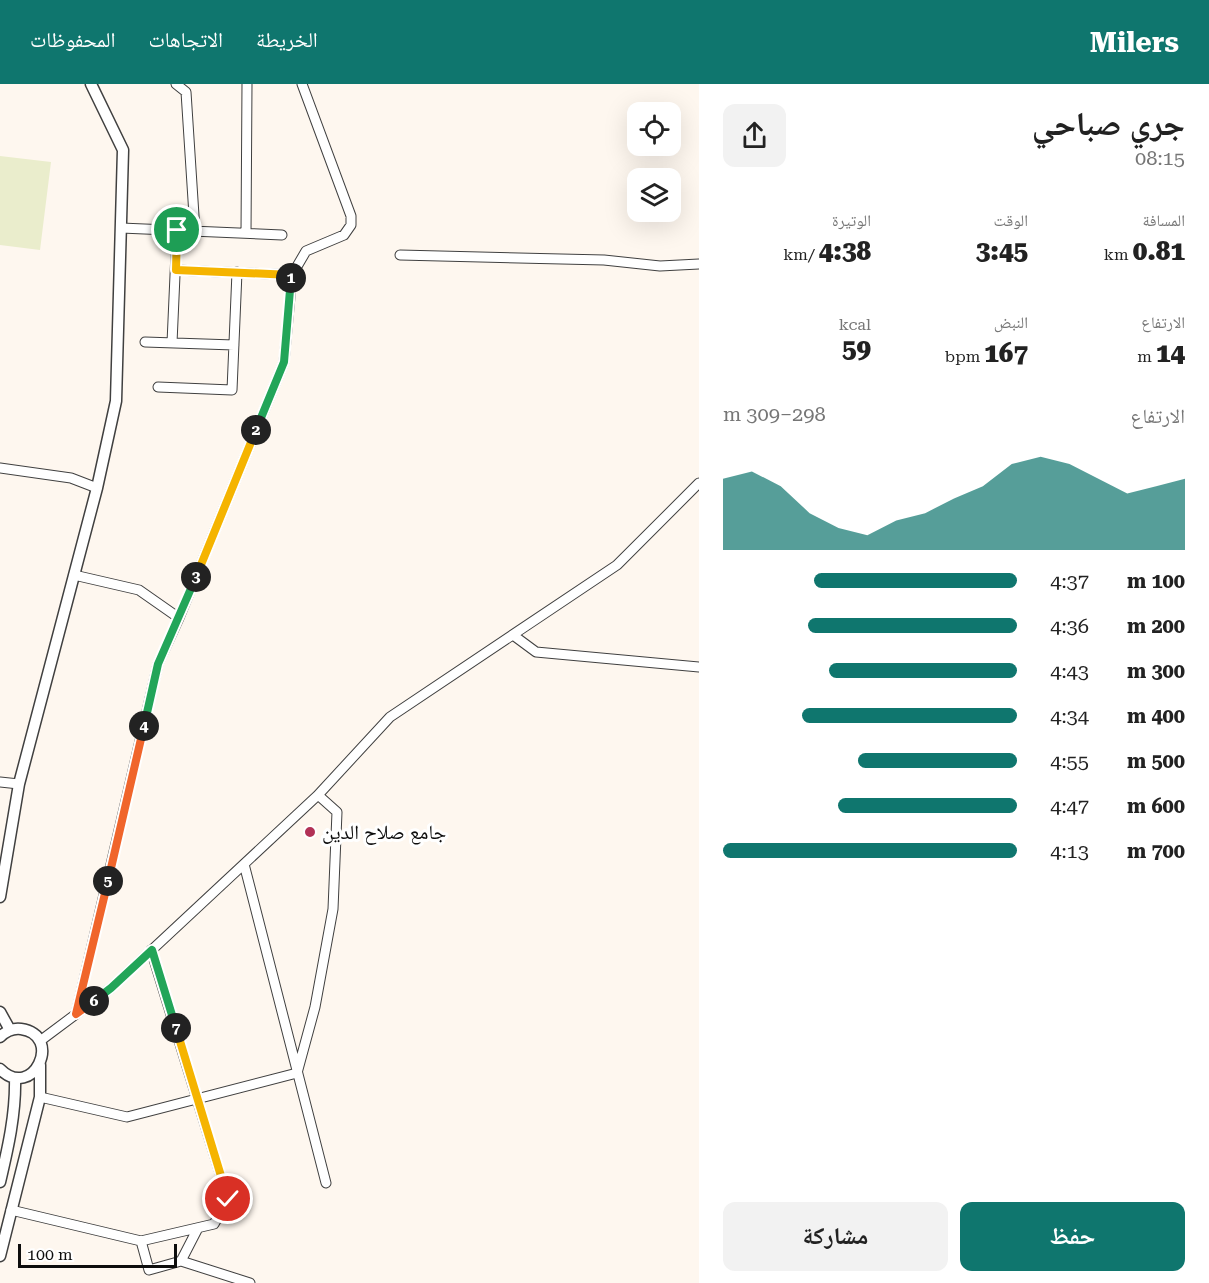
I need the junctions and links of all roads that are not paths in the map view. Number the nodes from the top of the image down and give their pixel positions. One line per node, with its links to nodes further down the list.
1 (91, 84): 5 (street)
2 (176, 84): 7 (street)
3 (247, 84): 8 (street)
4 (302, 84): 14 (street)
5 (121, 228): 6 (street); 21 (street)
6 (177, 230): 7 (street); 12 (street)
7 (195, 231): 8 (street)
8 (246, 233): 9 (street)
9 (282, 234)
10 (400, 255): 11 (street)
11 (699, 264)
12 (176, 270): 13 (street); 16 (street)
13 (237, 272): 14 (street); 17 (street)
14 (292, 275): 23 (street)
15 (145, 342): 16 (street)
16 (172, 343): 17 (street)
17 (234, 345): 18 (street)
18 (158, 387)
19 (0, 468): 21 (street)
20 (699, 483): 24 (street)
21 (97, 488): 22 (street)
22 (74, 575): 23 (street); 27 (street)
23 (178, 618): 33 (street)
24 (513, 635): 25 (street); 28 (street)
25 (699, 667)
26 (0, 782): 27 (street)
27 (19, 784): 30 (street)
28 (318, 795): 29 (street); 39 (street)
29 (244, 864): 31 (street); 39 (street)
30 (0, 897)
31 (152, 950): 33 (street); 42 (street)
32 (0, 1012): 34 (street)
33 (76, 1014): 36 (street)
34 (10, 1030): 35 (street); 36 (street)
35 (0, 1037)
36 (40, 1041): 37 (street)
37 (40, 1065): 40 (street); 41 (street)
38 (0, 1069): 40 (street)
39 (297, 1072): 42 (street); 44 (street)
40 (15, 1078): 43 (street)
41 (40, 1098): 42 (street); 45 (street)
42 (197, 1099): 46 (street)
43 (0, 1182)
44 (326, 1183)
45 (11, 1210): 47 (street); 48 (street)
46 (198, 1228): 47 (street); 49 (street)
47 (141, 1241): 49 (street)
48 (0, 1256)
49 (181, 1262): 50 (street)
50 (250, 1283)

